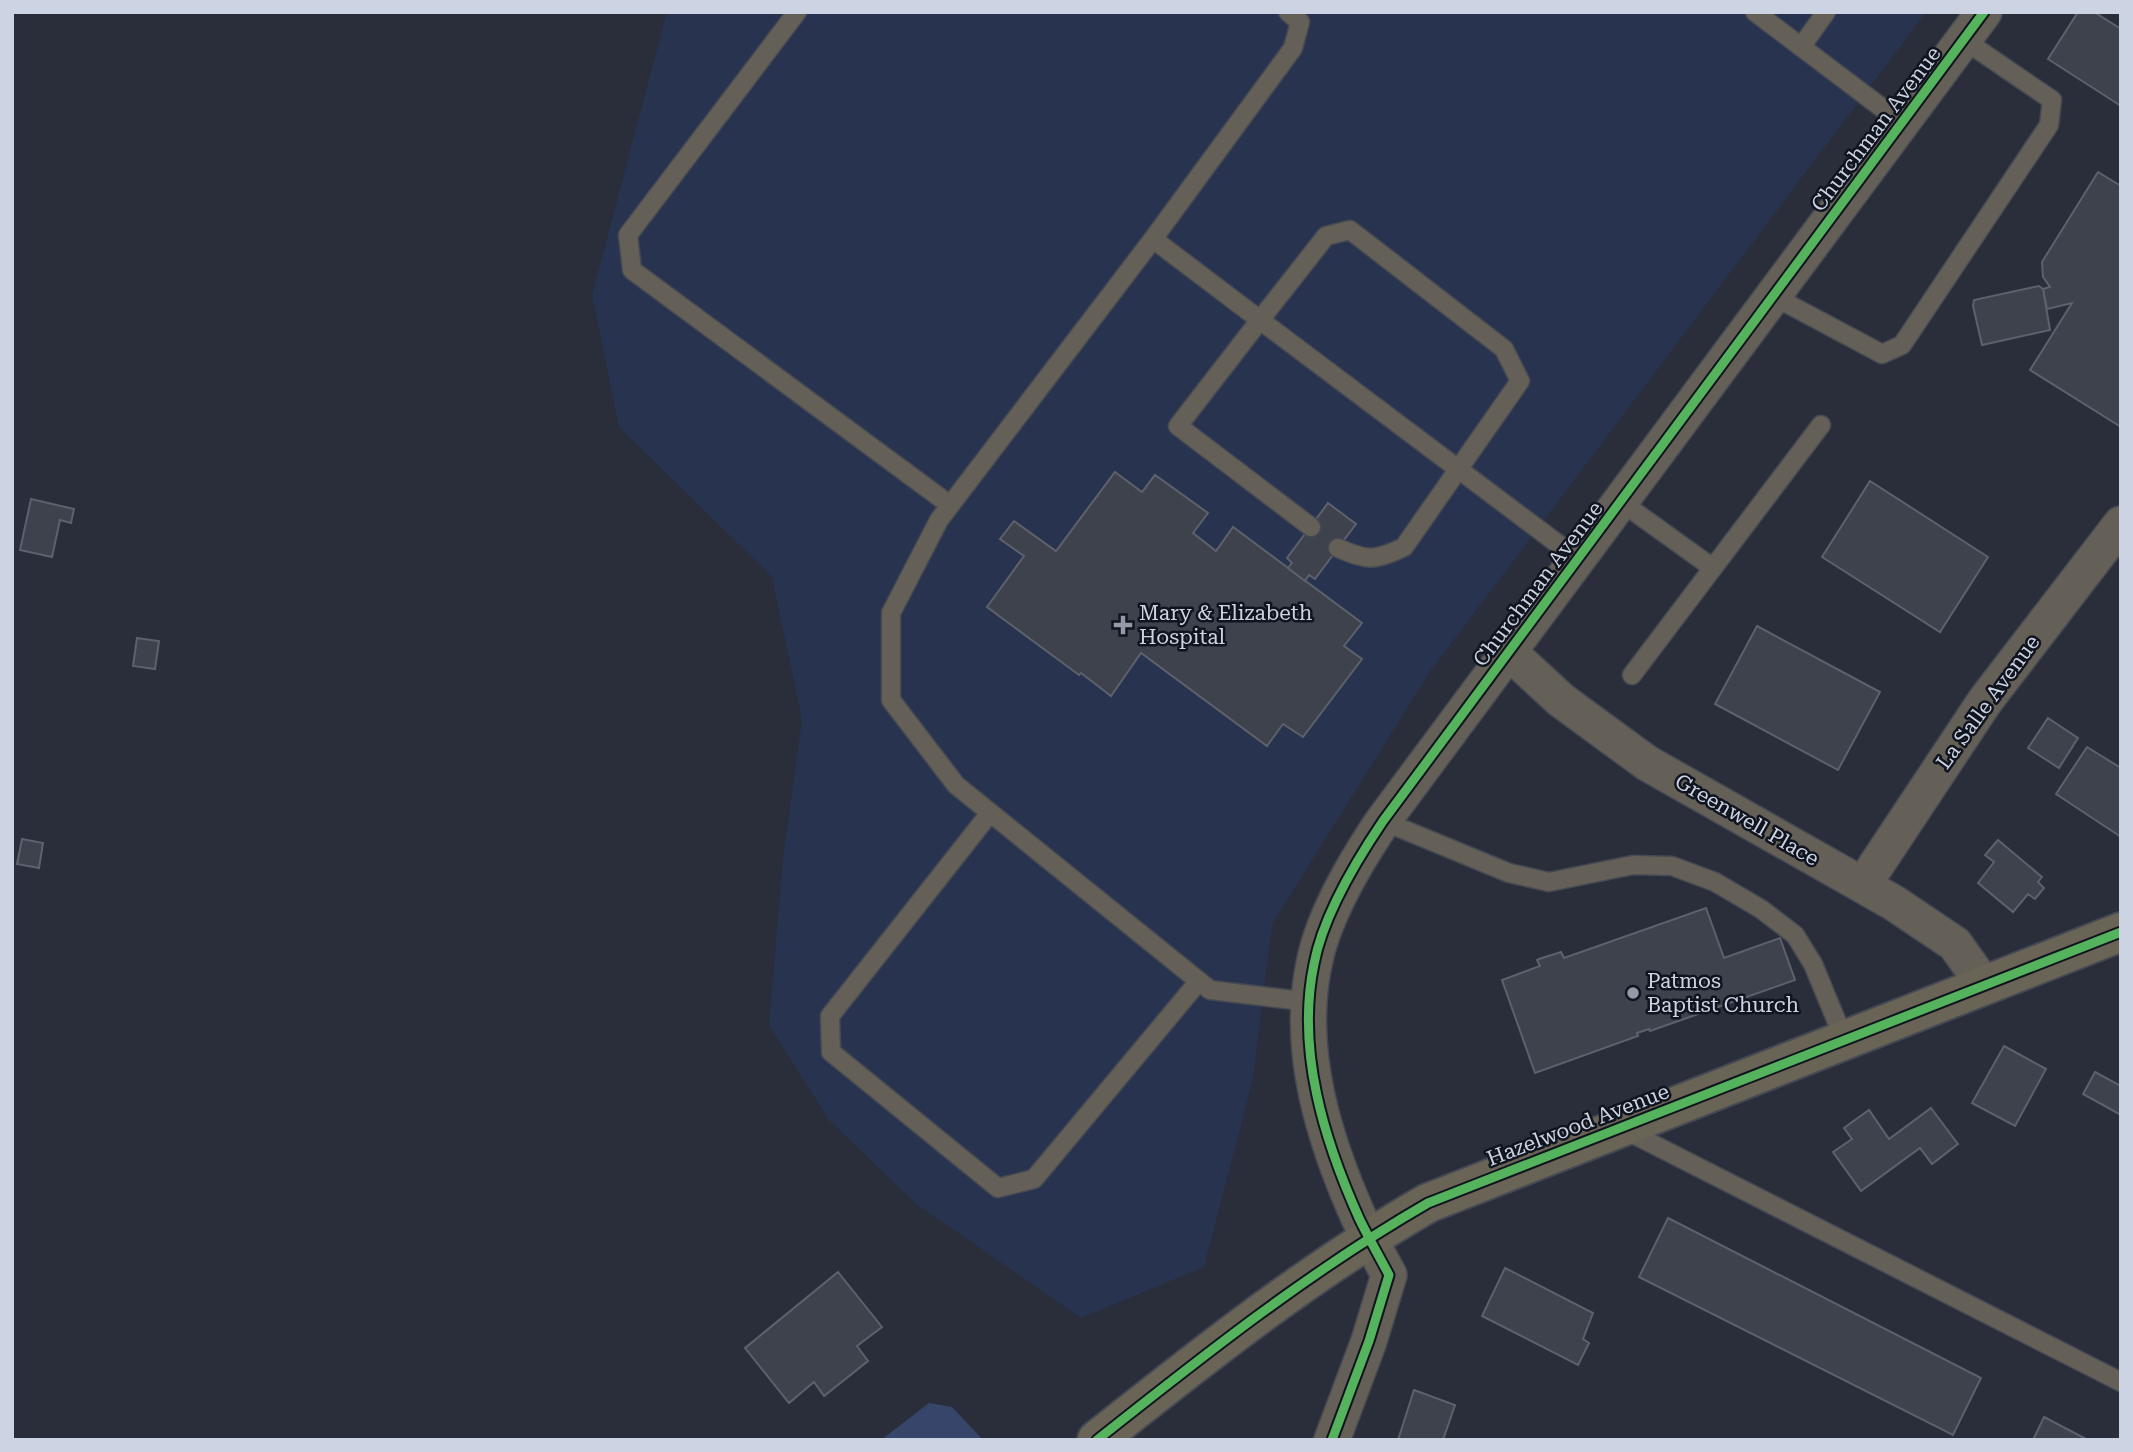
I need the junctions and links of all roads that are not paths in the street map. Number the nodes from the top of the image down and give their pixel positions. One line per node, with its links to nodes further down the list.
1 (797, 12): 15 (lane)
2 (1288, 12): 9 (lane)
3 (1755, 12): 7 (lane)
4 (1826, 12): 7 (lane)
5 (1984, 12): 6 (street, Churchman Avenue)
6 (1964, 40): 8 (street, Churchman Avenue); 10 (lane)
7 (1801, 47): 8 (lane)
8 (1902, 123): 10 (street, Churchman Avenue)
9 (1153, 239): 11 (lane); 15 (lane)
10 (1773, 296): 14 (street, Churchman Avenue)
11 (1260, 320): 13 (lane); 13 (lane); 17 (lane)
12 (1821, 425): 20 (lane)
13 (1459, 469): 18 (lane); 19 (lane)
14 (1621, 502): 19 (street, Churchman Avenue); 20 (lane)
15 (950, 505): 23 (lane)
16 (2121, 524): 25 (street, La Salle Avenue)
17 (1311, 527)
18 (1338, 548)
19 (1578, 559): 21 (street, Churchman Avenue)
20 (1713, 568): 22 (lane)
21 (1509, 652): 24 (street, Churchman Avenue); 25 (street, Greenwell Place)
22 (1632, 675)
23 (990, 813): 27 (lane); 27 (lane)
24 (1383, 821): 29 (street, Churchman Avenue); 30 (lane)
25 (1863, 885): 28 (street, Greenwell Place)
26 (2121, 932): 28 (street, Hazelwood Avenue)
27 (1199, 981): 29 (lane)
28 (1984, 985): 30 (street, Hazelwood Avenue)
29 (1310, 1002): 32 (street, Churchman Avenue)
30 (1844, 1040): 31 (street, Hazelwood Avenue)
31 (1620, 1128): 32 (street, Hazelwood Avenue); 33 (lane)
32 (1370, 1236): 34 (street, Hazelwood Avenue); 35 (street, Churchman Avenue)
33 (2121, 1381)
34 (1097, 1440)
35 (1332, 1440)

